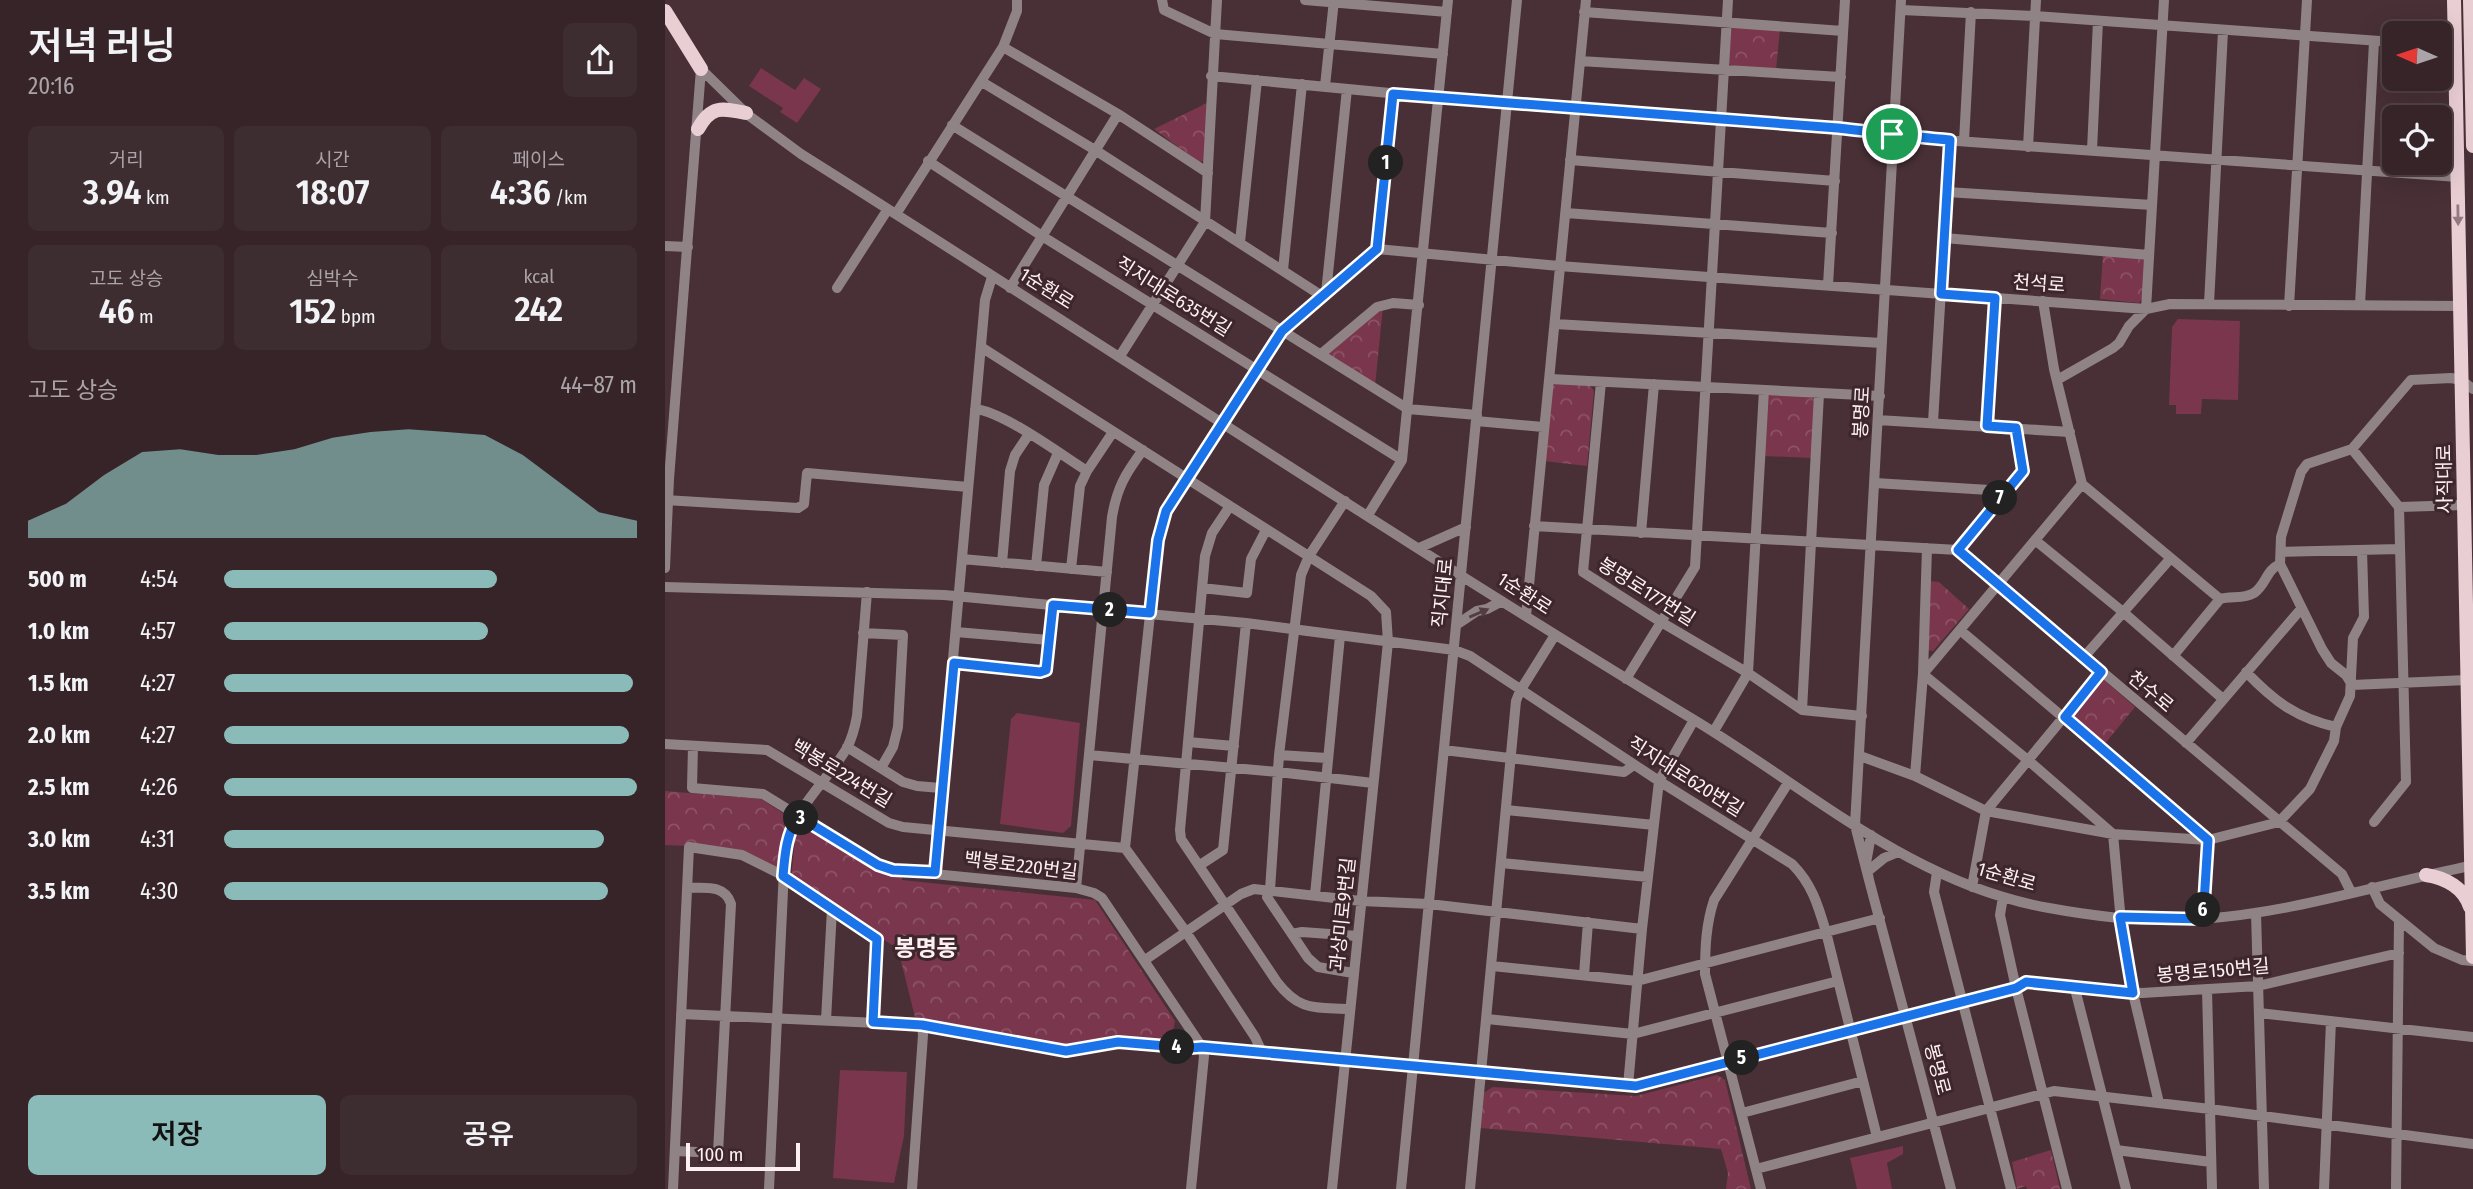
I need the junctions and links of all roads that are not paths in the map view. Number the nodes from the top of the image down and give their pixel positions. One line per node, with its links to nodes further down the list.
1 (1017, 0): 31 (street)
2 (1162, 0): 25 (street)
3 (1217, 0): 25 (street)
4 (1305, 0): 13 (street)
5 (1517, 0): 45 (street, 직지대로)
6 (1728, 0): 20 (street)
7 (1845, 0): 23 (street)
8 (2036, 0): 19 (street)
9 (2164, 0): 22 (street)
10 (2307, 0): 26 (street)
11 (2454, 0): 30 (main road, 사직대로)
12 (2470, 0): 56 (main road)
13 (1333, 1): 15 (street); 29 (street)
14 (1901, 5): 18 (street); 53 (street, 봉명로)
15 (1448, 6): 32 (street)
16 (1585, 6): 20 (street); 33 (street)
17 (665, 11): 34 (main road, 1순환로)
18 (1971, 12): 19 (street); 55 (street)
19 (2035, 16): 21 (street); 57 (street)
20 (1727, 21): 23 (street); 35 (street)
21 (2098, 21): 22 (street); 59 (street)
22 (2162, 26): 24 (street); 60 (street)
23 (1843, 31): 37 (street)
24 (2223, 31): 26 (street); 61 (street)
25 (1215, 34): 29 (street); 36 (street)
26 (2304, 36): 27 (street); 64 (street)
27 (2374, 41): 28 (street); 66 (street)
28 (2382, 41)
29 (1329, 43): 32 (street); 41 (street)
30 (2455, 44): 68 (main road, 사직대로)
31 (1003, 47): 39 (street); 48 (street)
32 (1443, 54): 44 (street)
33 (1580, 61): 35 (street); 46 (street)
34 (701, 69): 47 (street, 1순환로); 52 (street)
35 (1724, 70): 37 (street); 49 (street)
36 (1211, 76): 38 (street); 67 (street)
37 (1841, 77): 51 (street)
38 (1257, 80): 40 (street); 80 (street)
39 (982, 82): 50 (street); 58 (street)
40 (1303, 84): 41 (street); 89 (street)
41 (1325, 86): 42 (street)
42 (1347, 89): 43 (street); 97 (street)
43 (1393, 94): 44 (street); 83 (street)
44 (1439, 98): 45 (street); 84 (street)
45 (1505, 104): 46 (street); 86 (street, 직지대로)
46 (1575, 110): 49 (street); 62 (street)
47 (746, 113): 52 (main road); 73 (street, 1순환로)
48 (1118, 114): 58 (street); 67 (street)
49 (1722, 119): 51 (street); 65 (street)
50 (952, 125): 63 (street); 71 (street)
51 (1838, 128): 53 (street); 69 (street)
52 (698, 129): 82 (street)
53 (1892, 134): 54 (street); 95 (street, 봉명로)
54 (1950, 140): 55 (street); 70 (street)
55 (1964, 141): 57 (street)
56 (2473, 146)
57 (2028, 147): 59 (street)
58 (1095, 150): 71 (street); 75 (street)
59 (2092, 150): 60 (street)
60 (2156, 155): 61 (street); 72 (street)
61 (2217, 159): 64 (street); 101 (street)
62 (1570, 160): 65 (street); 74 (street)
63 (929, 161): 73 (street); 78 (street, 직지대로635번길)
64 (2298, 165): 66 (street); 104 (street)
65 (1718, 170): 69 (street); 76 (street)
66 (2367, 170): 68 (street); 103 (street)
67 (1208, 173): 75 (street)
68 (2458, 177): 105 (main road, 사직대로, one-way to 105)
69 (1835, 181): 77 (street)
70 (1947, 192): 72 (street); 79 (street)
71 (1067, 196): 78 (street); 87 (street)
72 (2152, 205): 85 (street)
73 (892, 211): 90 (street, 1순환로); 93 (street)
74 (1566, 213): 76 (street); 88 (street)
75 (1205, 222): 80 (street); 87 (street)
76 (1715, 223): 77 (street); 91 (street)
77 (1832, 233): 92 (street)
78 (1042, 236): 94 (street); 100 (street, 직지대로635번길)
79 (1944, 238): 85 (street); 96 (street)
80 (1240, 243): 89 (street)
81 (665, 246): 82 (street)
82 (688, 247): 146 (street)
83 (1377, 249): 84 (street, 천석로); 97 (street)
84 (1423, 254): 86 (street, 천석로); 102 (street)
85 (2149, 255): 106 (street)
86 (1490, 259): 88 (street, 천석로); 126 (street, 직지대로)
87 (1178, 265): 100 (street); 108 (street)
88 (1559, 266): 91 (street, 천석로); 107 (street)
89 (1283, 270): 97 (street)
90 (992, 276): 94 (street, 1순환로); 111 (street)
91 (1712, 276): 92 (street, 천석로); 109 (street)
92 (1828, 285): 95 (street, 천석로)
93 (837, 288)
94 (1010, 288): 113 (street, 1순환로)
95 (1886, 289): 96 (street, 천석로); 110 (street, 봉명로)
96 (1941, 294): 98 (street, 천석로); 128 (street)
97 (1324, 295): 108 (street)
98 (1995, 298): 99 (street, 천석로); 130 (street)
99 (2043, 301): 106 (street, 천석로); 116 (street)
100 (1153, 303): 113 (street); 114 (street, 직지대로635번길)
101 (2209, 304): 104 (street, 천석로); 106 (street, 천석로)
102 (1419, 305): 112 (street); 125 (street)
103 (2360, 305): 104 (street, 천석로); 105 (street, 천석로)
104 (2289, 306)
105 (2460, 306): 119 (main road, 사직대로)
106 (2147, 309): 116 (street)
107 (1555, 324): 109 (street); 115 (street)
108 (1282, 331): 112 (street); 114 (street)
109 (1709, 334): 110 (street); 120 (street)
110 (1882, 343): 123 (street, 봉명로)
111 (981, 347): 124 (street); 133 (street, 과상미로9번길)
112 (1321, 355): 125 (street)
113 (1120, 356): 129 (street, 1순환로)
114 (1257, 369): 129 (street); 139 (street, 직지대로635번길)
115 (1550, 379): 117 (street); 131 (street)
116 (2057, 380): 134 (street)
117 (1601, 382): 118 (street); 154 (street, 봉명로177번길)
118 (1654, 384): 120 (street); 156 (street)
119 (2468, 385): 136 (street); 148 (main road, 사직대로)
120 (1706, 386): 121 (street); 157 (street)
121 (1764, 390): 122 (street); 158 (street)
122 (1819, 394): 123 (street); 160 (street)
123 (1880, 397): 127 (street, 봉명로)
124 (975, 409): 135 (street); 144 (street)
125 (1408, 409): 126 (street); 139 (street)
126 (1477, 418): 131 (street); 153 (street, 직지대로)
127 (1878, 420): 128 (street); 142 (street, 봉명로)
128 (1933, 422): 130 (street)
129 (1224, 424): 141 (street); 147 (street, 1순환로)
130 (1987, 426): 132 (street)
131 (1543, 427): 152 (street)
132 (2016, 428): 134 (street); 145 (street)
133 (1113, 432): 137 (street, 과상미로9번길); 140 (street)
134 (2070, 432): 143 (street)
135 (1029, 434): 138 (street); 171 (street)
136 (2352, 449): 150 (street); 167 (street)
137 (1143, 450): 141 (street, 과상미로9번길); 176 (street)
138 (1058, 453): 140 (street); 173 (street)
139 (1402, 460): 151 (street)
140 (1087, 471): 175 (street)
141 (1187, 479): 149 (street, 과상미로9번길); 189 (street)
142 (1875, 483): 145 (street); 161 (street, 봉명로)
143 (2083, 484): 159 (street); 170 (street)
144 (968, 487): 146 (street); 169 (street)
145 (2006, 491): 165 (street)
146 (667, 500): 174 (street)
147 (1345, 501): 151 (street, 1순환로); 168 (street)
148 (2464, 505): 150 (street); 212 (main road, 사직대로)
149 (1230, 506): 155 (street, 과상미로9번길); 180 (street)
150 (2399, 507): 164 (street)
151 (1368, 515): 162 (street, 1순환로)
152 (1534, 526): 154 (street); 190 (street)
153 (1466, 527): 162 (street); 177 (street, 직지대로)
154 (1587, 529): 156 (street); 192 (street, 봉명로177번길)
155 (1266, 530): 168 (street, 과상미로9번길); 180 (street)
156 (1641, 533): 157 (street)
157 (1697, 537): 158 (street); 192 (street)
158 (1755, 540): 160 (street); 209 (street)
159 (2035, 541): 178 (street); 188 (street)
160 (1812, 543): 161 (street); 217 (street)
161 (1870, 546): 163 (street); 218 (street, 봉명로)
162 (1419, 548): 177 (street, 1순환로)
163 (1927, 548): 165 (street); 210 (street)
164 (2399, 549): 166 (street); 213 (street)
165 (1958, 550): 178 (street, 천수로)
166 (2362, 550): 167 (street); 214 (street)
167 (2281, 552): 172 (street)
168 (1309, 556): 195 (street); 202 (street, 과상미로9번길)
169 (962, 559): 171 (street); 182 (street)
170 (2170, 559): 183 (street); 188 (street)
171 (1002, 563): 173 (street)
172 (2280, 564): 183 (street); 186 (street)
173 (1036, 566): 175 (street)
174 (665, 568)
175 (1071, 569): 176 (street)
176 (1107, 572): 187 (street)
177 (1461, 575): 184 (street, 1순환로); 194 (street, 직지대로)
178 (1997, 585): 196 (street); 205 (street, 천수로)
179 (665, 587): 181 (street)
180 (1202, 589): 191 (street)
181 (867, 592): 182 (street); 198 (street)
182 (958, 597): 185 (street); 197 (street)
183 (2220, 599): 204 (street)
184 (1502, 601): 190 (street, 1순환로); 194 (street, one-way to 184)
185 (1053, 605): 187 (street); 201 (street)
186 (2301, 609): 208 (street); 214 (street)
187 (1103, 610): 189 (street); 230 (street)
188 (2123, 612): 204 (street); 205 (street)
189 (1150, 613): 191 (street); 234 (street)
190 (1526, 616): 199 (street, 1순환로)
191 (1200, 619): 193 (street); 223 (street)
192 (1661, 622): 209 (street, 봉명로177번길); 211 (street)
193 (1246, 624): 195 (street); 227 (street)
194 (1456, 625): 203 (street, 직지대로)
195 (1296, 629): 200 (street); 231 (street)
196 (1960, 630): 210 (street); 219 (street)
197 (956, 632): 201 (street); 206 (street)
198 (863, 633): 228 (street); 239 (street)
199 (1555, 635): 211 (street, 1순환로); 215 (street)
200 (1340, 636): 202 (street); 233 (street)
201 (1049, 640): 206 (street)
202 (1388, 642): 203 (street); 246 (street, 과상미로9번길)
203 (1454, 650): 215 (street, 직지대로620번길); 229 (street, 직지대로)
204 (2173, 656): 216 (street)
205 (2084, 657): 207 (street, 천수로)
206 (954, 663): 248 (street)
207 (2101, 672): 219 (street); 224 (street, 천수로)
208 (2246, 672): 216 (street); 221 (street)
209 (1748, 673): 217 (street, 봉명로177번길); 222 (street)
210 (1923, 674): 236 (street); 242 (street)
211 (1626, 679): 220 (street, 1순환로)
212 (2467, 680): 213 (street); 266 (main road, 사직대로)
213 (2404, 684): 214 (street); 253 (street)
214 (2352, 685): 221 (street)
215 (1520, 691): 235 (street); 238 (street, 직지대로620번길)
216 (2223, 699): 224 (street)
217 (1803, 710): 218 (street, 봉명로177번길)
218 (1862, 716): 232 (street, 봉명로)
219 (2065, 717): 236 (street); 260 (street)
220 (1695, 720): 222 (street, 1순환로); 245 (street)
221 (2336, 727): 252 (street)
222 (1713, 731): 247 (street, 1순환로)
223 (1188, 742): 227 (street); 237 (street)
224 (2186, 743): 252 (street, 천수로)
225 (665, 744): 226 (street, 백봉로224번길)
226 (693, 746): 244 (street, 백봉로224번길); 251 (street, 백봉로220번길)
227 (1234, 746): 240 (street)
228 (847, 747): 239 (street); 244 (street)
229 (1444, 750): 235 (street); 283 (street, 직지대로)
230 (1089, 755): 234 (street); 261 (street)
231 (1279, 755): 233 (street); 241 (street)
232 (1860, 756): 242 (street); 255 (street, 봉명로)
233 (1327, 758): 243 (street)
234 (1135, 759): 237 (street); 262 (street)
235 (1511, 759): 238 (street); 249 (street)
236 (2029, 761): 250 (street); 257 (street)
237 (1184, 765): 240 (street); 265 (street)
238 (1634, 765): 245 (street, 직지대로620번길)
239 (881, 768): 248 (street)
240 (1230, 769): 241 (street); 265 (street)
241 (1278, 772): 243 (street); 277 (street)
242 (1915, 776): 250 (street)
243 (1325, 779): 246 (street); 279 (street)
244 (821, 781): 251 (street); 256 (street, 백봉로224번길)
245 (1658, 781): 254 (street); 259 (street, 직지대로620번길)
246 (1373, 783): 281 (street, 과상미로9번길)
247 (1788, 783): 255 (street, 1순환로); 259 (street)
248 (941, 788): 256 (street)
249 (1506, 810): 254 (street); 264 (street)
250 (1986, 811): 257 (street); 273 (street)
251 (798, 816): 267 (street, 백봉로220번길); 270 (street)
252 (2279, 822): 260 (street); 278 (street, 천수로)
253 (2374, 822)
254 (1654, 825): 272 (street)
255 (1855, 825): 258 (street, 1순환로); 271 (street, 봉명로)
256 (937, 829): 261 (street, 백봉로224번길); 267 (street)
257 (2113, 834): 260 (street); 287 (street)
258 (1871, 835): 263 (street, 1순환로); 271 (street, 봉명로)
259 (1752, 838): 295 (street, 직지대로620번길); 301 (street)
260 (2208, 840): 290 (street)
261 (1080, 843): 262 (street, 백봉로224번길); 276 (street)
262 (1125, 848): 294 (street)
263 (1898, 852): 268 (street, 1순환로); 271 (street)
264 (1501, 863): 272 (street); 285 (street)
265 (1200, 865): 282 (street)
266 (2472, 866): 269 (street, 1순환로); 289 (main road, 사직대로)
267 (935, 872): 276 (street, 백봉로220번길)
268 (1937, 873): 273 (street, 1순환로); 312 (street)
269 (2426, 875): 274 (street, 1순환로); 289 (main road)
270 (783, 876): 275 (street); 284 (street); 319 (street)
271 (1869, 876): 288 (street, 봉명로)
272 (1648, 877): 293 (street)
273 (1972, 887): 280 (street, 1순환로)
274 (2372, 887): 278 (street, 1순환로); 291 (street)
275 (687, 888): 316 (street); 317 (street)
276 (1076, 888): 300 (street, 백봉로220번길)
277 (1269, 890): 279 (street); 282 (street); 296 (street)
278 (2351, 892): 286 (street, 1순환로)
279 (1315, 895): 281 (street)
280 (2003, 897): 287 (street, 1순환로); 309 (street)
281 (1361, 901): 283 (street); 297 (street, 과상미로9번길)
282 (1227, 904): 294 (street); 313 (street)
283 (1429, 904): 285 (street); 333 (street, 직지대로)
284 (832, 909): 321 (street); 323 (street)
285 (1497, 912): 292 (street); 302 (street)
286 (2256, 913): 290 (street, 1순환로); 308 (street)
287 (2120, 917): 290 (street, 1순환로); 311 (street)
288 (1880, 918): 295 (street); 318 (street, 봉명로)
289 (2472, 918): 299 (main road, 사직대로)
290 (2203, 919)
291 (2399, 920): 298 (street); 299 (street)
292 (1588, 922): 293 (street); 304 (street)
293 (1642, 929): 305 (street)
294 (1186, 932): 300 (street); 330 (street)
295 (1826, 932): 301 (street); 306 (street, 직지대로620번길)
296 (1292, 934): 297 (street); 303 (street)
297 (1357, 936): 303 (street, 과상미로9번길)
298 (2399, 953): 308 (street, 봉명로150번길); 325 (street)
299 (2473, 959)
300 (1145, 960): 329 (street, 백봉로220번길)
301 (1705, 964): 305 (street); 314 (street)
302 (1492, 965): 304 (street); 320 (street)
303 (1353, 973): 313 (street, 과상미로9번길)
304 (1584, 975): 305 (street)
305 (1637, 981): 327 (street)
306 (1838, 981): 314 (street); 326 (street, 직지대로620번길)
307 (2074, 985): 309 (street, 봉명로150번길); 311 (street, 봉명로150번길); 338 (street)
308 (2258, 986): 310 (street, 봉명로150번길); 315 (street)
309 (2016, 988): 312 (street, 봉명로150번길); 337 (street)
310 (2207, 989): 311 (street, 봉명로150번길); 341 (street)
311 (2133, 993): 339 (street)
312 (1962, 1002): 318 (street, 봉명로150번길); 340 (street)
313 (1350, 1009): 331 (street, 과상미로9번길)
314 (1716, 1013): 327 (street); 332 (street)
315 (2259, 1013): 322 (street); 343 (street)
316 (681, 1014): 317 (street, 봉명로150번길); 350 (street)
317 (725, 1016): 319 (street, 봉명로150번길); 350 (street)
318 (1906, 1016): 326 (street, 봉명로150번길); 344 (street, 봉명로)
319 (778, 1017): 321 (street, 봉명로150번길); 354 (street)
320 (1487, 1019): 327 (street); 334 (street)
321 (825, 1020): 323 (street, 봉명로150번길)
322 (2331, 1021): 325 (street); 345 (street)
323 (873, 1022): 324 (street, 봉명로150번길)
324 (922, 1025): 329 (street, 봉명로150번길); 355 (street)
325 (2398, 1029): 328 (street); 346 (street)
326 (1850, 1031): 332 (street, 봉명로150번길); 335 (street, 직지대로620번길)
327 (1633, 1034): 336 (street)
328 (2473, 1037)
329 (1202, 1047): 330 (street, 봉명로150번길); 356 (street)
330 (1262, 1052): 331 (street, 봉명로150번길)
331 (1344, 1059): 333 (street, 봉명로150번길); 357 (street, 과상미로9번길)
332 (1728, 1062): 336 (street, 봉명로150번길); 342 (street)
333 (1413, 1065): 334 (street, 봉명로150번길); 358 (street, 직지대로)
334 (1482, 1072): 336 (street, 봉명로150번길); 359 (street)
335 (1863, 1081): 342 (street); 347 (street, 직지대로620번길)
336 (1628, 1086)
337 (2045, 1094): 338 (street); 340 (street); 363 (street)
338 (2103, 1097): 339 (street); 349 (street)
339 (2158, 1103): 341 (street)
340 (1989, 1107): 344 (street); 362 (street)
341 (2210, 1108): 343 (street); 351 (street)
342 (1742, 1113): 352 (street)
343 (2262, 1115): 345 (street); 366 (street)
344 (1933, 1122): 347 (street); 361 (street, 봉명로)
345 (2327, 1124): 346 (street); 367 (street)
346 (2397, 1134): 348 (street); 368 (street)
347 (1878, 1137): 352 (street)
348 (2473, 1144)
349 (2116, 1150): 351 (street); 364 (street)
350 (675, 1151): 353 (street)
351 (2211, 1162): 365 (street)
352 (1756, 1169): 360 (street)
353 (673, 1189)
354 (769, 1189)
355 (912, 1189)
356 (1191, 1189)
357 (1332, 1189)
358 (1401, 1189)
359 (1470, 1189)
360 (1761, 1189)
361 (1951, 1189)
362 (2011, 1189)
363 (2067, 1189)
364 (2126, 1189)
365 (2212, 1189)
366 (2264, 1189)
367 (2324, 1189)
368 (2396, 1189)

